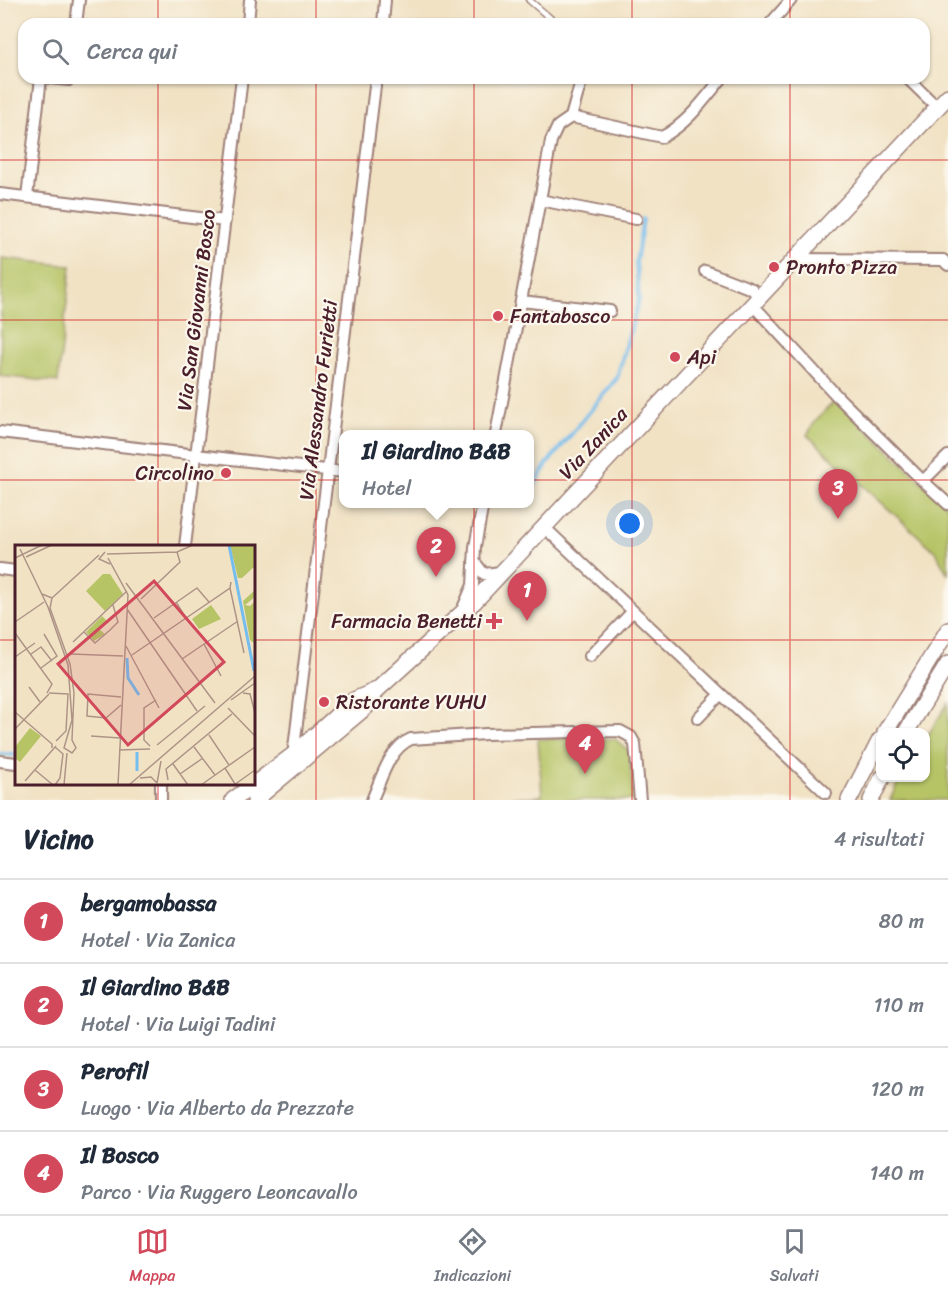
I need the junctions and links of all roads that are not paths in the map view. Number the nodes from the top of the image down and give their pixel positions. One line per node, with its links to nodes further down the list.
1 (79, 0): 6 (street)
2 (250, 0): 7 (street)
3 (386, 0): 8 (street)
4 (530, 0): 9 (lane)
5 (791, 0): 10 (street)
6 (77, 18)
7 (248, 18)
8 (383, 18)
9 (550, 18)
10 (775, 18)
11 (40, 84): 21 (street)
12 (241, 84): 24 (street, Via San Giovanni Bosco)
13 (375, 84): 35 (street, Via Alessandro Furietti)
14 (580, 84): 19 (street)
15 (717, 84): 19 (street)
16 (913, 84): 18 (street)
17 (948, 96): 18 (main road, Via Zanica)
18 (937, 107): 25 (main road, Via Zanica)
19 (571, 117): 22 (street)
20 (0, 194): 21 (street)
21 (27, 197): 24 (street)
22 (540, 200): 23 (street); 28 (street)
23 (636, 219)
24 (225, 221): 33 (street, Via San Giovanni Bosco)
25 (795, 259): 26 (street); 29 (main road, Via Zanica)
26 (948, 265)
27 (705, 271): 29 (street)
28 (521, 301): 30 (street); 31 (street)
29 (756, 301): 37 (street); 40 (main road, Via Zanica)
30 (610, 311)
31 (497, 430)
32 (0, 432): 33 (street)
33 (196, 454): 35 (street); 41 (street, Via San Giovanni Bosco)
34 (948, 456): 37 (street)
35 (328, 470): 36 (street); 56 (street, Via Alessandro Furietti)
36 (339, 471)
37 (923, 481): 38 (street)
38 (948, 504)
39 (482, 508): 42 (street)
40 (543, 527): 45 (main road, Via Zanica); 46 (street)
41 (185, 545)
42 (474, 561): 45 (street); 47 (street)
43 (0, 569): 44 (street)
44 (15, 571)
45 (501, 572): 47 (main road, Via Zanica)
46 (633, 611): 49 (street); 54 (street)
47 (458, 616): 53 (main road, Via Zanica)
48 (948, 630): 57 (main road)
49 (590, 656)
50 (948, 664): 52 (main road)
51 (948, 673): 52 (street)
52 (935, 683): 58 (main road)
53 (377, 690): 59 (main road, Via Zanica); 60 (main road, Via Zanica)
54 (722, 694): 55 (street); 68 (street)
55 (698, 718)
56 (297, 726): 59 (street); 60 (street, Via Alessandro Furietti)
57 (887, 728)
58 (908, 728)
59 (320, 731): 60 (main road, Via Zanica)
60 (302, 748): 64 (main road, Via Zanica); 64 (street, Via Alessandro Furietti); 66 (main road, Via Zanica)
61 (876, 748): 73 (main road)
62 (0, 761): 63 (street)
63 (15, 763)
64 (284, 775): 70 (main road, Via Zanica)
65 (880, 782): 74 (main road)
66 (255, 783)
67 (253, 785): 69 (main road, Via Zanica)
68 (826, 793)
69 (233, 800)
70 (255, 800)
71 (372, 800): 72 (street)
72 (640, 800)
73 (849, 800)
74 (871, 800)

